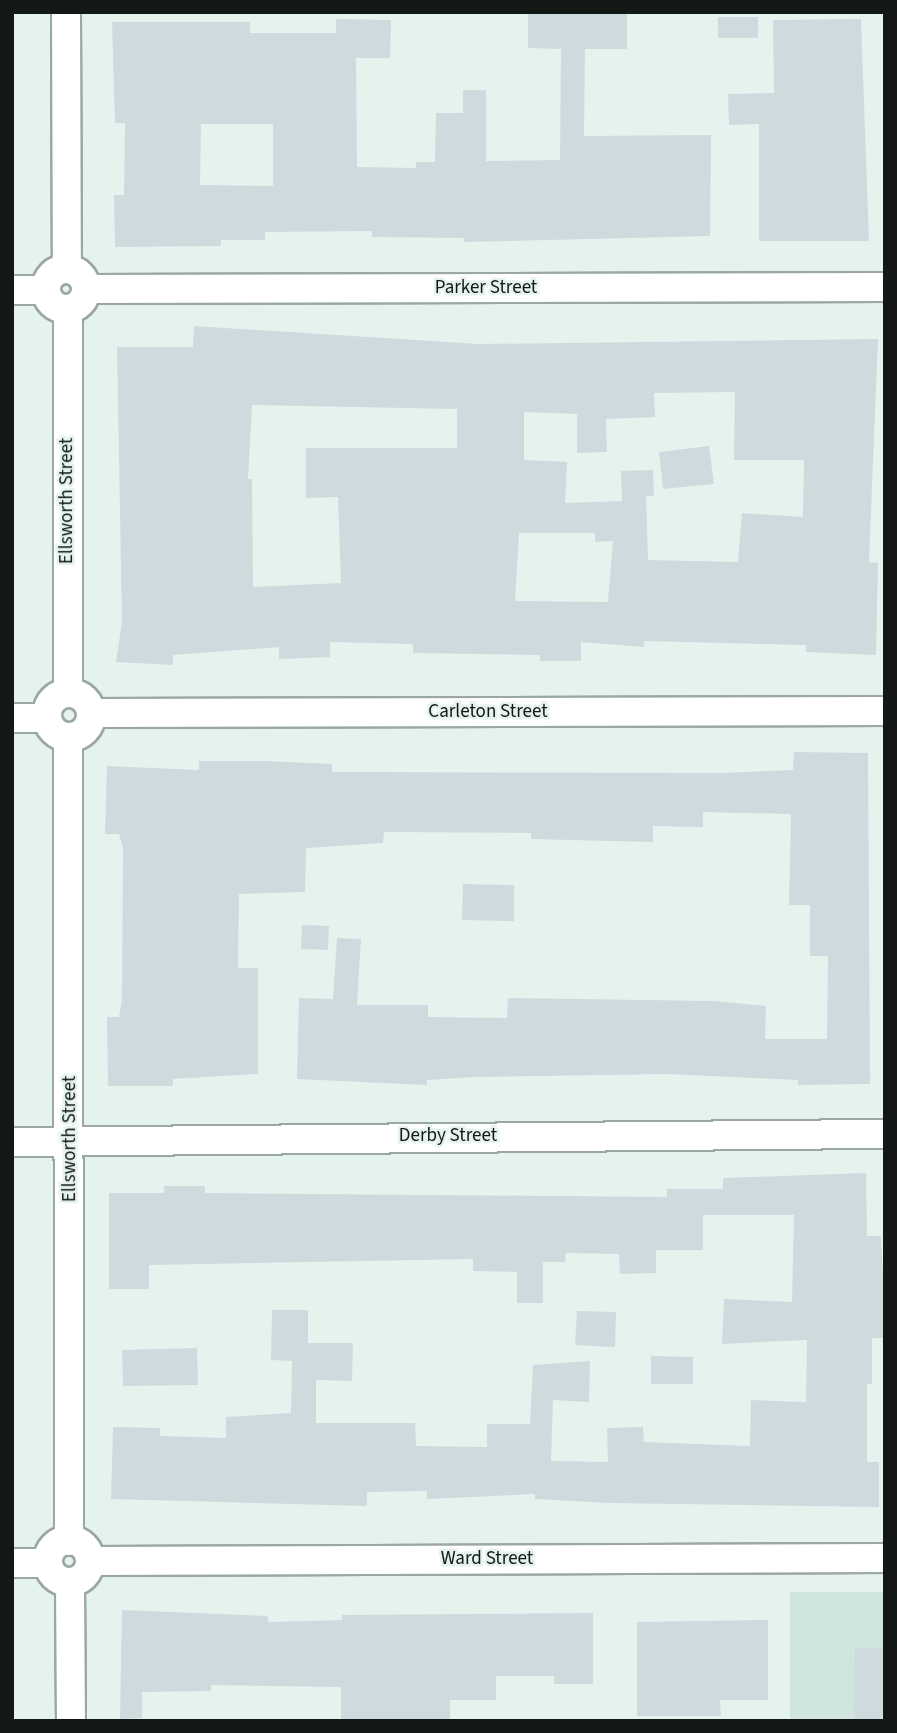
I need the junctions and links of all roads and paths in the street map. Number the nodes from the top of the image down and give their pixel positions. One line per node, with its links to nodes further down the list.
1 (66, 12): 3 (street, Ellsworth Street)
2 (885, 287): 3 (street, Parker Street)
3 (74, 289): 4 (street); 5 (street, Ellsworth Street)
4 (12, 290)
5 (68, 693): 7 (street); 9 (street)
6 (885, 711): 7 (street, Carleton Street)
7 (91, 713): 10 (street)
8 (12, 718): 9 (street)
9 (47, 718): 10 (street)
10 (68, 737): 12 (street, Ellsworth Street)
11 (885, 1134): 12 (street, Derby Street)
12 (70, 1140): 13 (street, Derby Street); 14 (street, Ellsworth Street)
13 (12, 1142)
14 (69, 1541): 16 (street); 18 (street)
15 (885, 1558): 16 (street, Ward Street)
16 (90, 1561): 19 (street)
17 (12, 1563): 18 (street)
18 (48, 1563): 19 (street)
19 (70, 1582): 20 (street)
20 (71, 1721)

